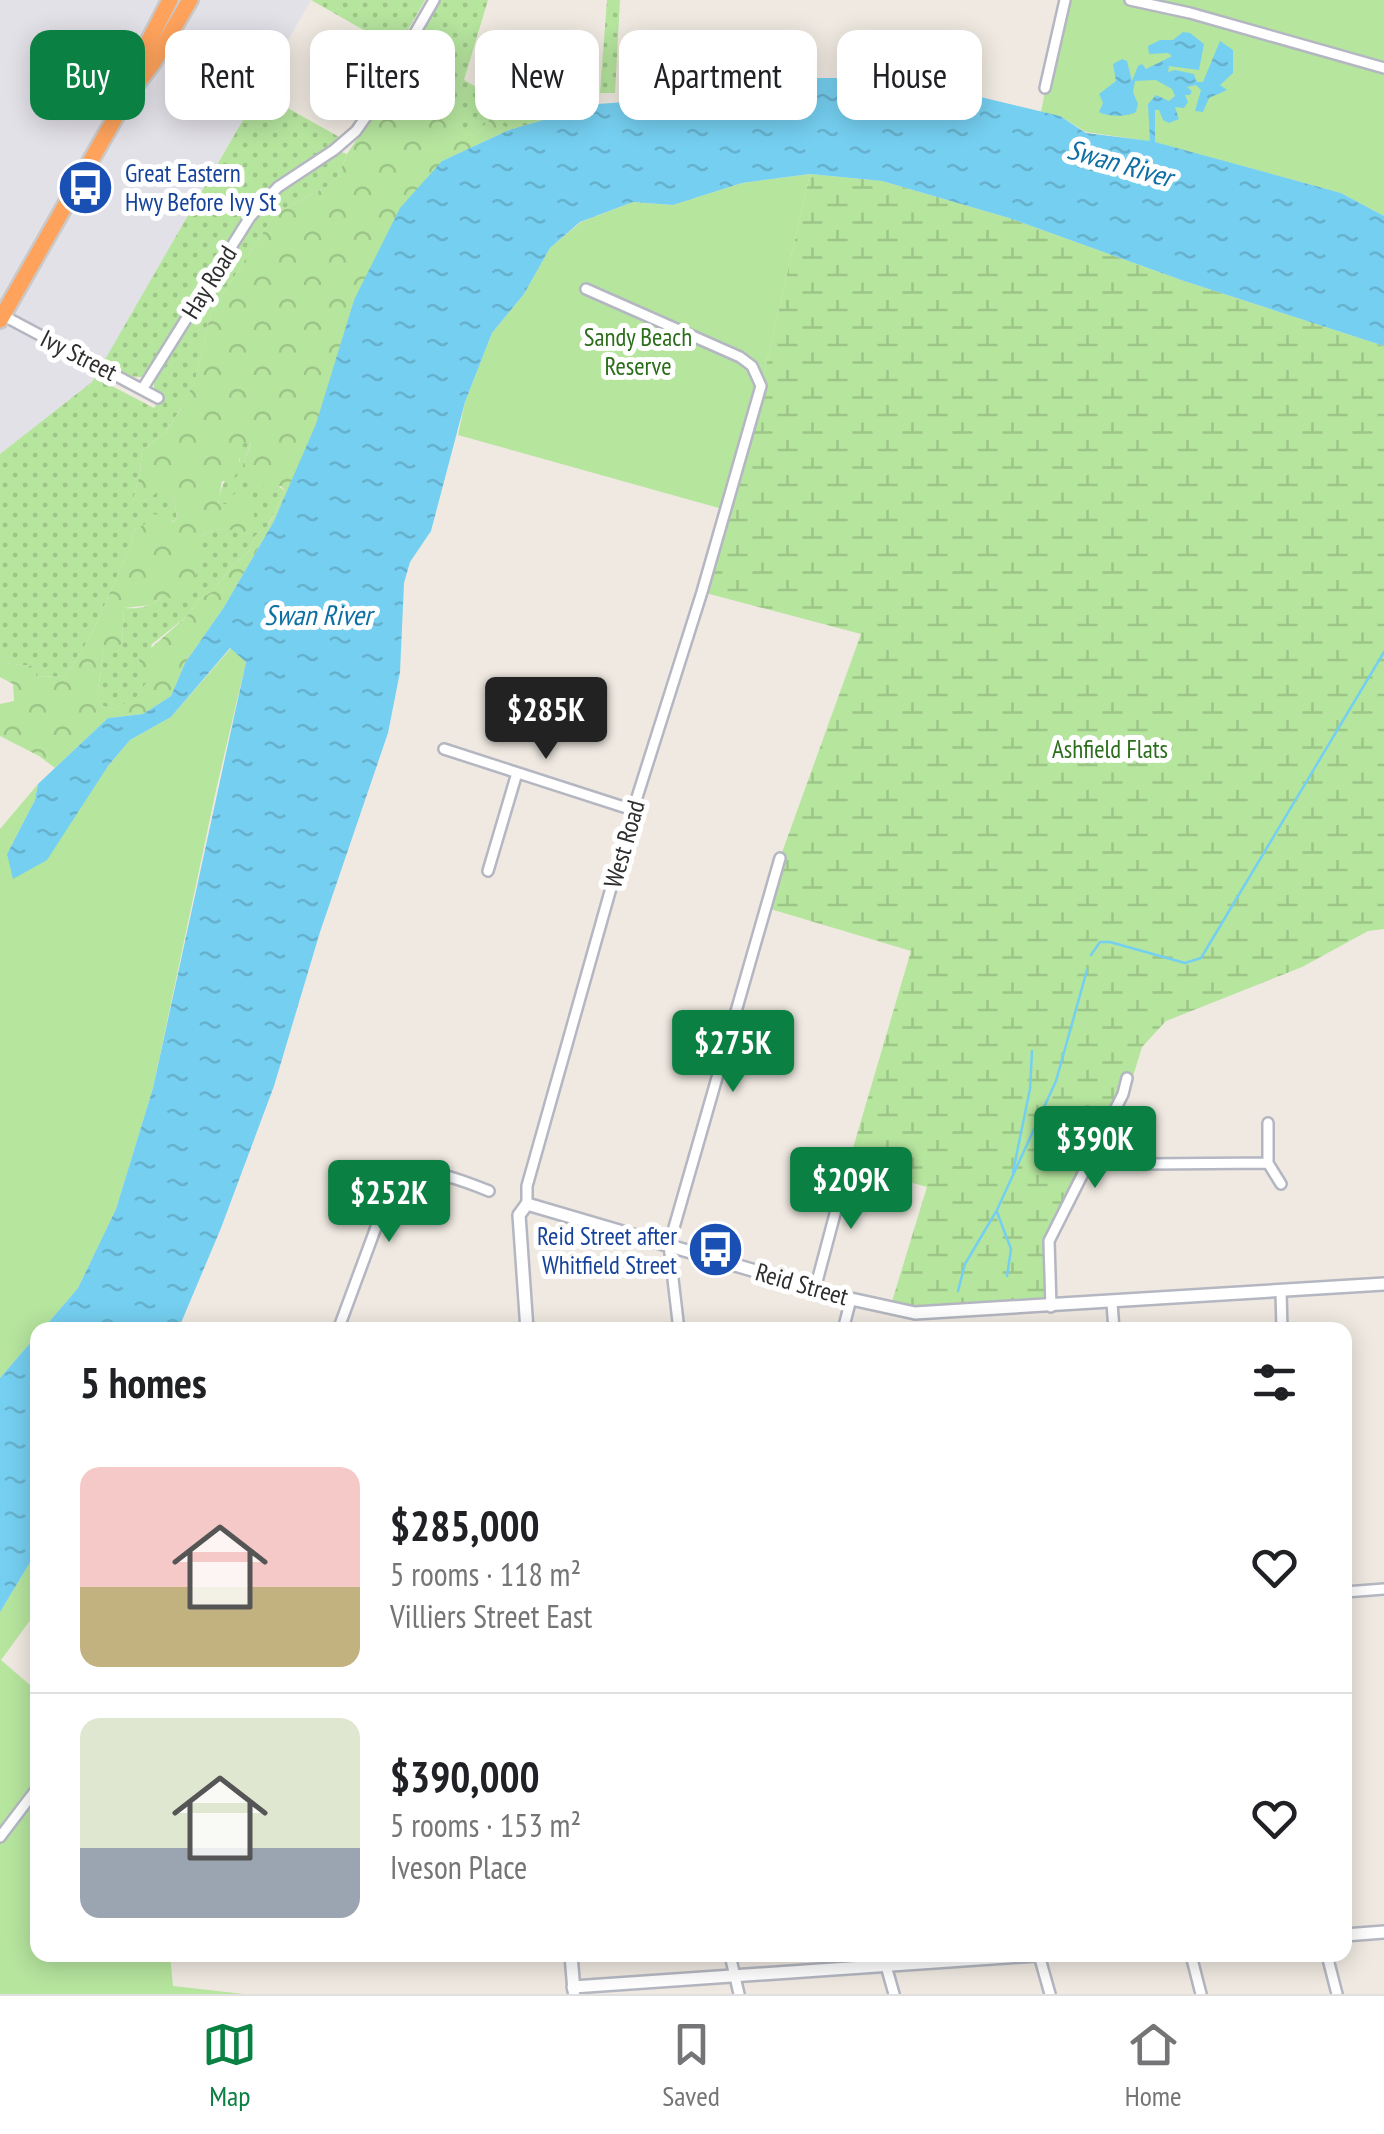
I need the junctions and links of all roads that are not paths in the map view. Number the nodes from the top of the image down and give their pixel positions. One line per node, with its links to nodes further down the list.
1 (170, 0): 6 (highway)
2 (190, 0): 8 (highway)
3 (434, 0): 13 (street, Hay Road)
4 (1065, 0): 9 (street)
5 (1130, 0): 7 (street)
6 (145, 48)
7 (1384, 68)
8 (145, 73)
9 (1045, 88)
10 (114, 120): 12 (highway)
11 (586, 289): 17 (street, West Road)
12 (1, 316): 13 (street, Ivy Street)
13 (142, 388): 14 (street, Ivy Street)
14 (158, 398)
15 (444, 749): 16 (street)
16 (517, 773): 17 (street); 19 (street)
17 (634, 810): 27 (street, West Road)
18 (780, 858): 28 (street)
19 (488, 871)
20 (1126, 1078): 22 (street)
21 (1268, 1123): 24 (street)
22 (1100, 1140): 24 (street); 34 (street)
23 (848, 1164): 30 (street)
24 (1268, 1164): 25 (street)
25 (1281, 1184)
26 (489, 1191): 35 (street)
27 (526, 1204): 28 (street, Reid Street); 36 (street, West Road)
28 (670, 1246): 30 (street, Reid Street); 37 (street)
29 (1384, 1284): 31 (street, Reid Street)
30 (816, 1289): 32 (street, Reid Street)
31 (1281, 1291): 33 (street, Reid Street); 40 (street)
32 (851, 1300): 34 (street, Reid Street); 38 (street)
33 (1112, 1303): 34 (street, Reid Street); 39 (street)
34 (1051, 1307)
35 (341, 1322)
36 (526, 1322)
37 (678, 1322)
38 (845, 1322)
39 (1113, 1322)
40 (1282, 1322)
41 (1384, 1589): 42 (street)
42 (1352, 1591)
43 (30, 1798): 44 (street)
44 (0, 1836)
45 (1384, 1932): 46 (street)
46 (1352, 1934)
47 (571, 1962): 55 (street)
48 (731, 1962): 54 (street)
49 (865, 1962): 54 (street)
50 (886, 1962): 57 (street)
51 (1040, 1962): 58 (street)
52 (1192, 1962): 59 (street)
53 (1329, 1962): 60 (street)
54 (734, 1975): 55 (street); 56 (street)
55 (574, 1990)
56 (739, 1994)
57 (894, 1994)
58 (1050, 1994)
59 (1201, 1994)
60 (1337, 1994)

